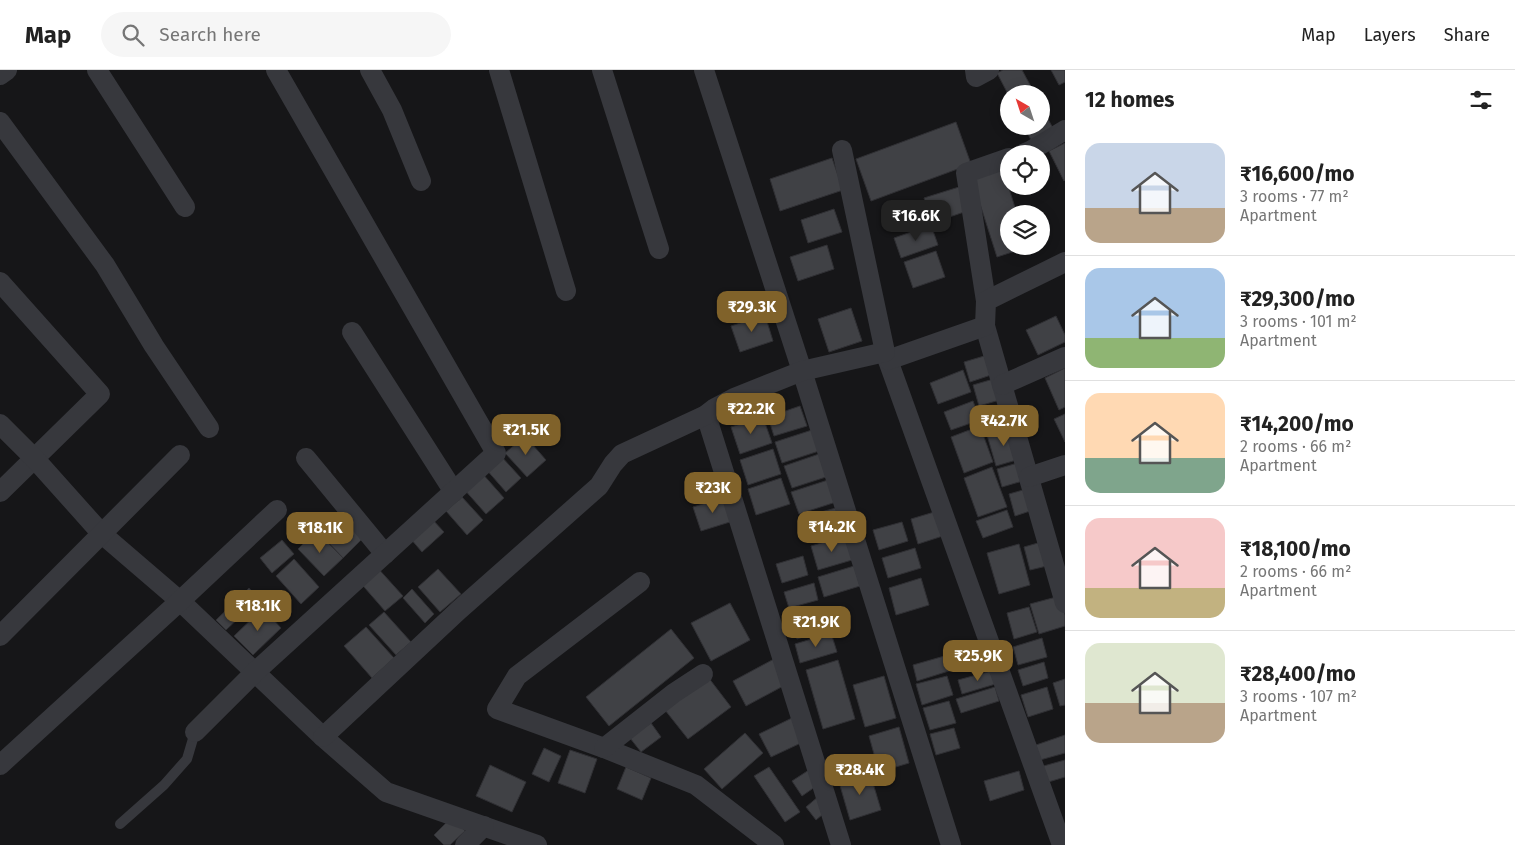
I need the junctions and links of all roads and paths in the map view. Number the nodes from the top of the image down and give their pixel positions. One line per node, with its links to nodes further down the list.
1 (7, 70): 10 (street)
2 (97, 70): 17 (street)
3 (276, 70): 38 (street)
4 (370, 70): 16 (street)
5 (499, 70): 21 (street)
6 (602, 70): 18 (street)
7 (704, 70): 27 (street)
8 (975, 70): 9 (street)
9 (989, 70)
10 (0, 75)
11 (0, 122): 31 (street)
12 (1065, 130): 13 (street)
13 (1040, 145)
14 (842, 150): 25 (street)
15 (1000, 161): 22 (street)
16 (421, 181)
17 (185, 207)
18 (659, 249)
19 (1065, 262): 22 (street)
20 (0, 282): 33 (street)
21 (566, 291)
22 (986, 301): 23 (street)
23 (985, 326): 25 (street); 28 (street)
24 (352, 332): 38 (street)
25 (887, 356): 27 (street); 60 (street)
26 (1065, 357): 28 (street)
27 (802, 371): 29 (street); 59 (street)
28 (1002, 385): 36 (street)
29 (706, 415): 50 (street); 58 (street)
30 (0, 424): 33 (street)
31 (209, 428)
32 (180, 455): 40 (street)
33 (34, 458): 37 (street); 40 (street)
34 (306, 458): 41 (street)
35 (1065, 466): 36 (street)
36 (1029, 477): 42 (street)
37 (0, 492)
38 (454, 492): 41 (street)
39 (277, 510): 44 (street)
40 (102, 534): 44 (street); 46 (street)
41 (385, 554): 47 (street)
42 (1061, 574): 45 (street)
43 (640, 582): 51 (street)
44 (180, 601): 47 (street); 52 (street)
45 (1065, 603)
46 (0, 636)
47 (255, 672): 49 (street); 50 (street)
48 (703, 674): 51 (street)
49 (194, 732): 53 (lane)
50 (323, 737): 54 (street)
51 (604, 748): 57 (street)
52 (0, 765)
53 (120, 824)
54 (484, 826): 55 (street); 56 (street)
55 (465, 845)
56 (537, 845)
57 (774, 845)
58 (841, 845)
59 (951, 845)
60 (1062, 845)

